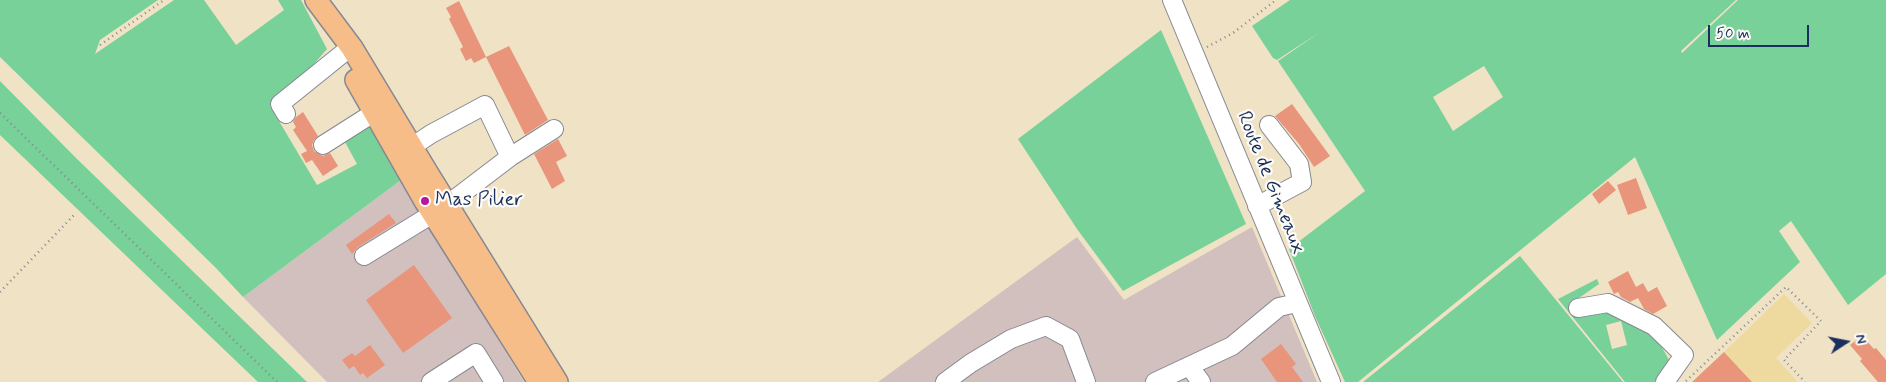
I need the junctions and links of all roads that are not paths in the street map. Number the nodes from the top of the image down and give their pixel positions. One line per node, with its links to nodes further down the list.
1 (315, 0): 3 (main road)
2 (1172, 0): 11 (street, Route de Gimeaux)
3 (347, 51): 4 (main road); 5 (street)
4 (380, 109): 8 (street); 9 (main road)
5 (286, 114)
6 (1269, 126): 11 (street)
7 (554, 129): 10 (street)
8 (323, 145)
9 (405, 152): 10 (street); 12 (main road)
10 (510, 157): 12 (street)
11 (1257, 206): 15 (street, Route de Gimeaux)
12 (440, 209): 13 (street); 14 (main road)
13 (364, 256)
14 (497, 301): 20 (main road); 21 (main road)
15 (1297, 303): 17 (street); 26 (street, Route de Gimeaux)
16 (1578, 308): 27 (street)
17 (1189, 366): 24 (street); 25 (street)
18 (431, 382): 19 (street)
19 (494, 382)
20 (539, 382)
21 (557, 382)
22 (945, 382): 23 (street)
23 (1086, 382)
24 (1155, 382)
25 (1200, 382)
26 (1330, 382)
27 (1665, 382)

